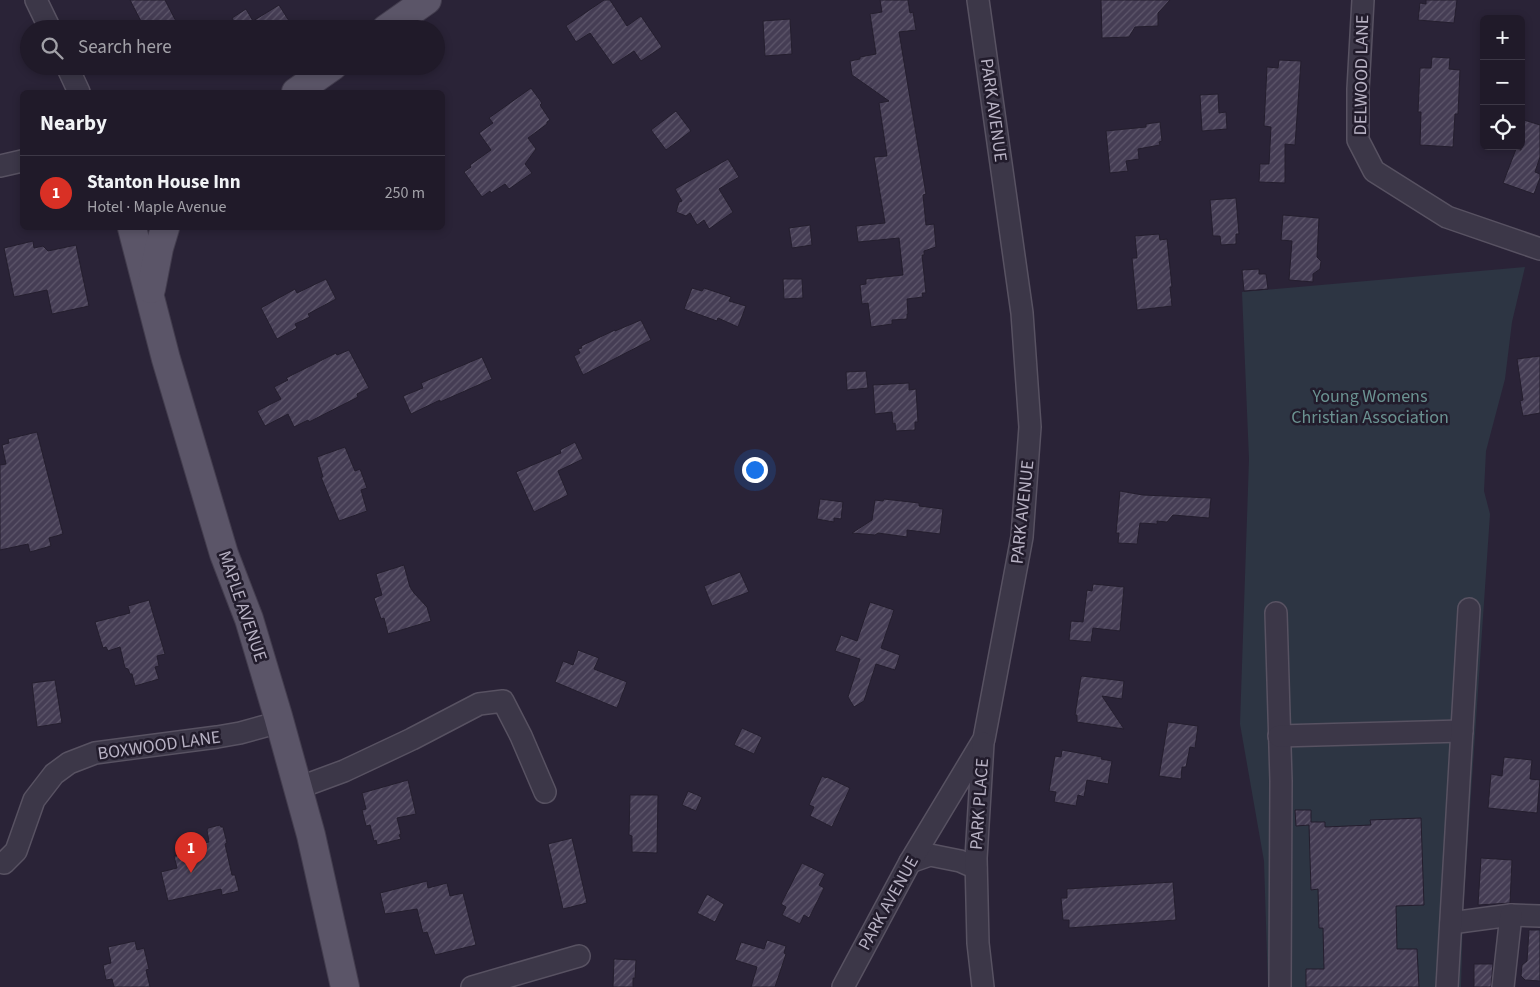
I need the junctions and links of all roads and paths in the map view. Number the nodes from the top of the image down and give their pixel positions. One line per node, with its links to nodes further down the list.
1 (36, 0): 5 (street)
2 (427, 0): 6 (main road)
3 (978, 0): 22 (street, PARK AVENUE)
4 (1363, 0): 15 (street, DELWOOD LANE)
5 (46, 20)
6 (399, 20)
7 (71, 75): 9 (street)
8 (320, 75): 10 (main road)
9 (78, 90)
10 (299, 90)
11 (20, 161): 12 (street)
12 (0, 166)
13 (133, 230): 16 (main road, MAPLE AVENUE)
14 (165, 230): 16 (main road)
15 (1540, 249)
16 (150, 296): 19 (main road, MAPLE AVENUE)
17 (1469, 609): 20 (street)
18 (1276, 613): 21 (street)
19 (280, 722): 23 (main road, MAPLE AVENUE); 26 (street, BOXWOOD LANE)
20 (1462, 731): 21 (street); 30 (street)
21 (1279, 736): 36 (street)
22 (984, 740): 25 (street, PARK AVENUE); 27 (street, PARK PLACE)
23 (298, 788): 24 (street); 32 (main road, MAPLE AVENUE)
24 (545, 792)
25 (910, 862): 27 (street, PARK PLACE); 34 (street, PARK AVENUE)
26 (4, 863)
27 (976, 868): 35 (street, PARK PLACE)
28 (1511, 915): 29 (street); 30 (street); 38 (street)
29 (1540, 916)
30 (1451, 923): 37 (street)
31 (579, 956): 33 (street)
32 (345, 987)
33 (472, 987)
34 (843, 987)
35 (983, 987)
36 (1280, 987)
37 (1447, 987)
38 (1503, 987)

